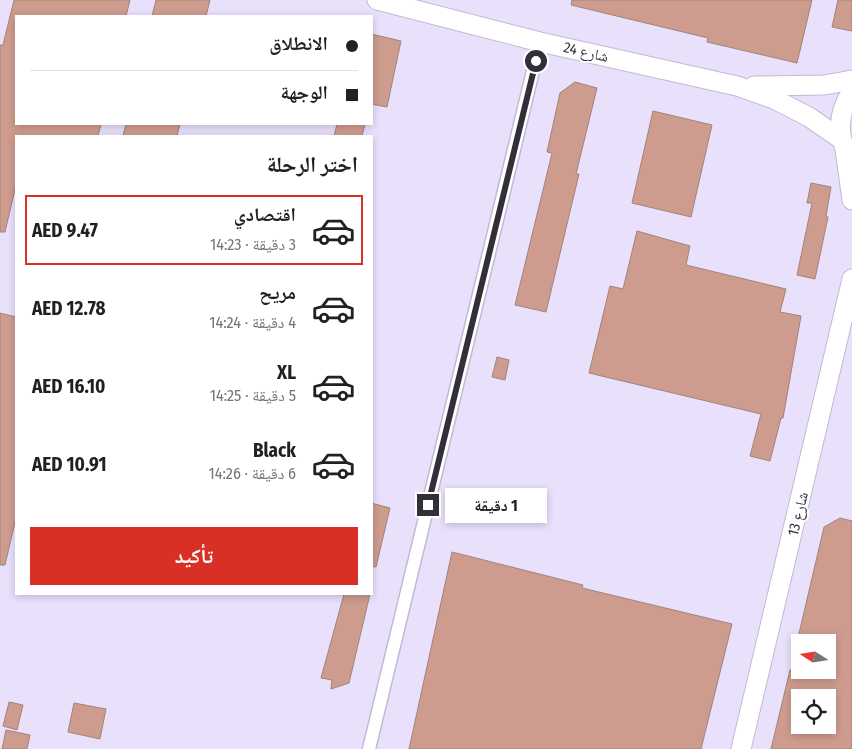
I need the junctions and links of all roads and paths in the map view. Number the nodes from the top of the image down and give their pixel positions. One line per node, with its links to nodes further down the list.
1 (377, 0): 2 (street, شارع 24)
2 (540, 42): 4 (street, شارع 24); 9 (street)
3 (852, 80): 4 (street, شارع 24)
4 (738, 86): 6 (street, شارع 24)
5 (852, 91): 6 (street)
6 (846, 149): 7 (street)
7 (852, 200)
8 (852, 279): 10 (street, شارع 13)
9 (369, 749)
10 (741, 749)

